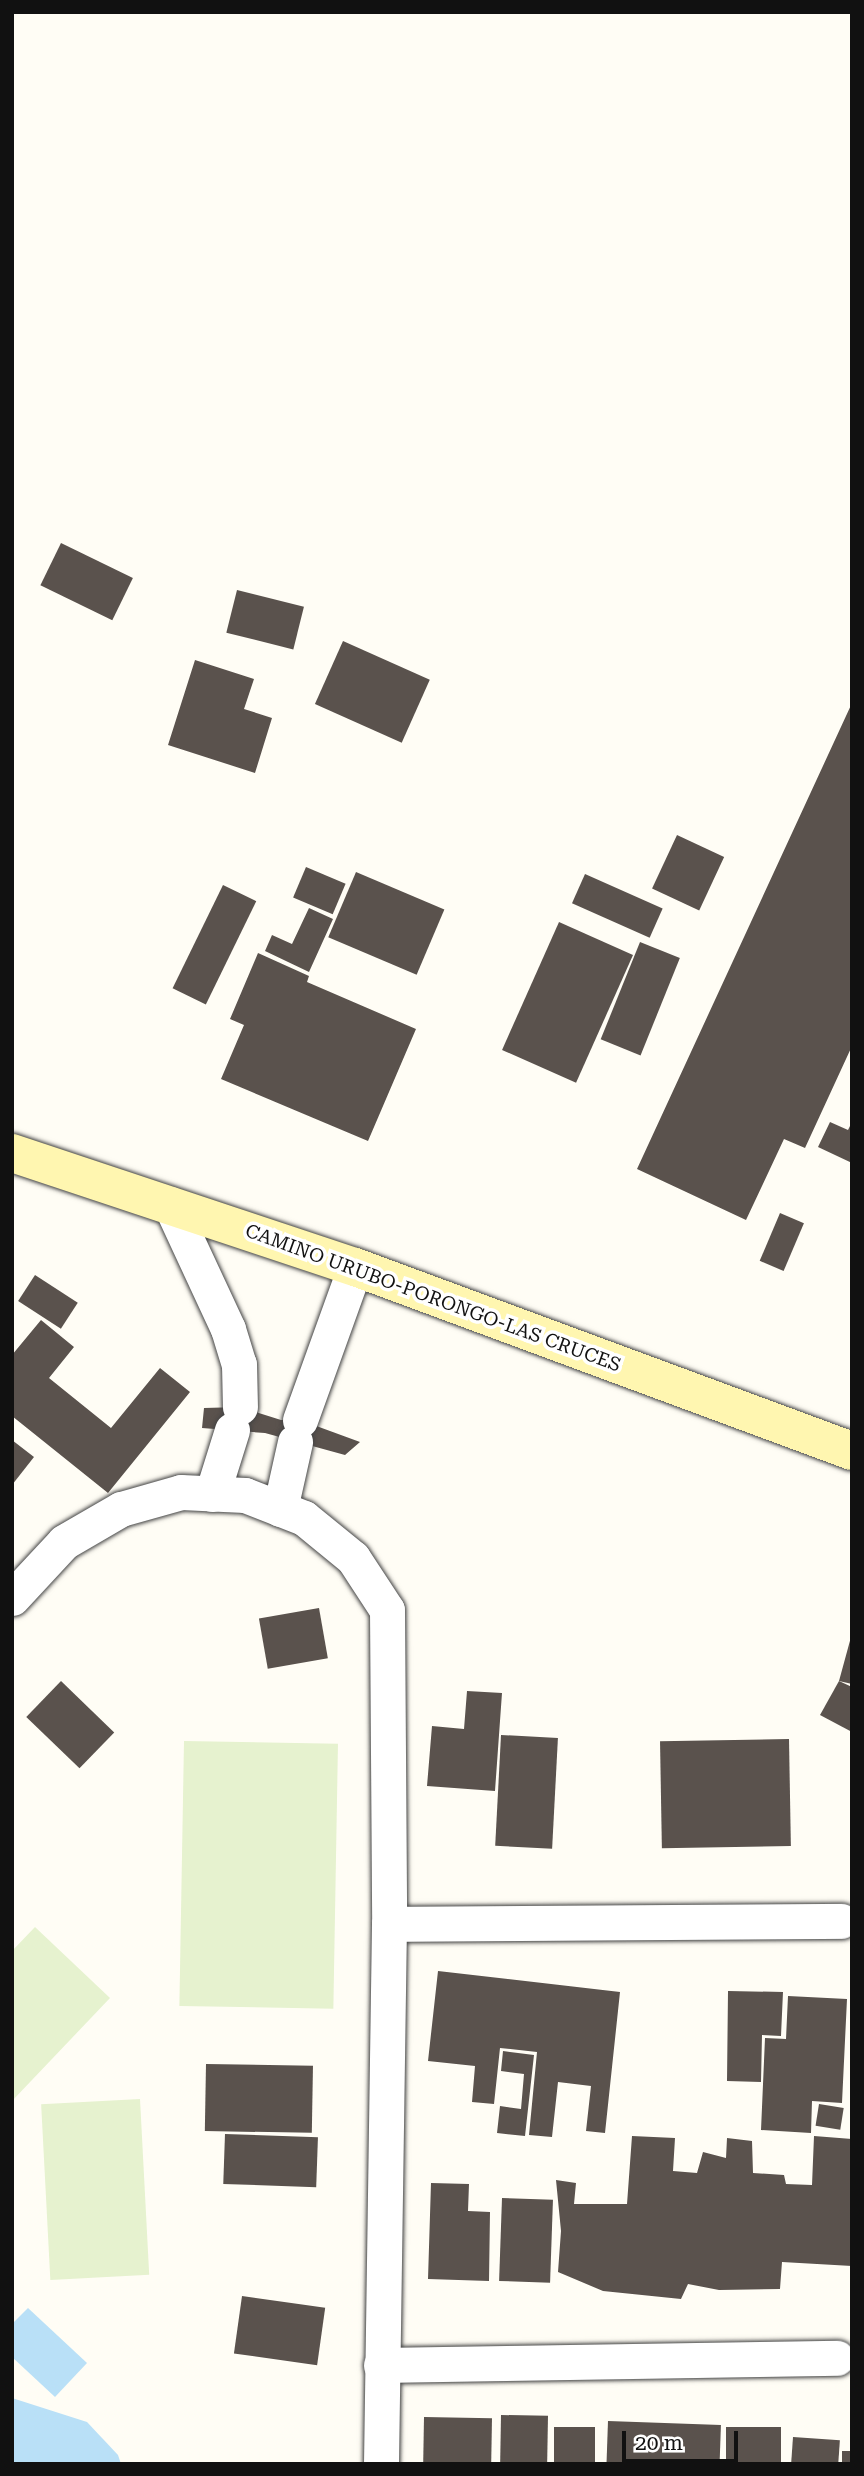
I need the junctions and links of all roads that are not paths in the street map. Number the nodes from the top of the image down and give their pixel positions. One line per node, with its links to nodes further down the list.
1 (12, 1153): 2 (main road, CAMINO URUBO-PORONGO-LAS CRUCES)
2 (170, 1204): 3 (main road, CAMINO URUBO-PORONGO-LAS CRUCES); 5 (street)
3 (355, 1267): 4 (main road, CAMINO URUBO-PORONGO-LAS CRUCES); 6 (street)
4 (852, 1451)
5 (212, 1494): 6 (street); 7 (street)
6 (280, 1508): 9 (street)
7 (12, 1598)
8 (841, 1921): 9 (street)
9 (389, 1924): 11 (street)
10 (837, 2358): 11 (street)
11 (382, 2365): 12 (street)
12 (381, 2464)

